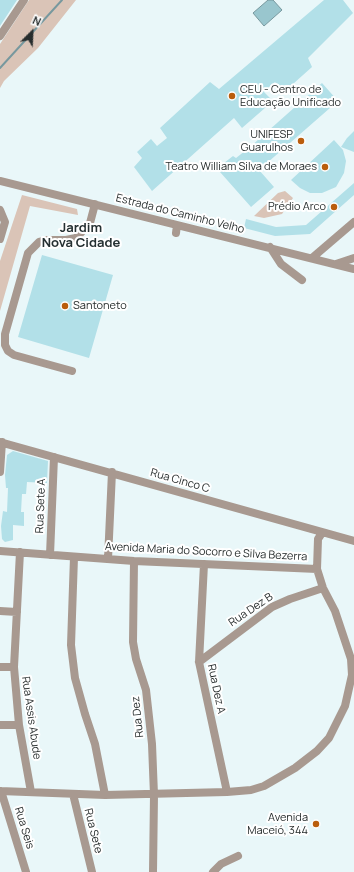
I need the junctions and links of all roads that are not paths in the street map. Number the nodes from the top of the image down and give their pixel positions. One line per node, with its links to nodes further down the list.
1 (24, 0): 2 (street)
2 (0, 36)
3 (0, 181): 4 (street, Estrada do Caminho Velho)
4 (95, 204): 8 (street, Estrada do Caminho Velho); 14 (street)
5 (0, 210): 7 (street)
6 (354, 222): 9 (street)
7 (0, 239)
8 (270, 247): 9 (street, Estrada do Caminho Velho); 13 (street)
9 (312, 258): 11 (street, Estrada do Caminho Velho)
10 (354, 258): 11 (street)
11 (336, 264): 12 (street, Estrada do Caminho Velho)
12 (354, 269)
13 (302, 280)
14 (72, 371)
15 (1, 442): 16 (street, Rua Cinco C); 17 (street)
16 (54, 457): 18 (street, Rua Cinco C); 23 (street, Rua Sete A)
17 (0, 472)
18 (112, 472): 19 (street, Rua Cinco C); 25 (street)
19 (322, 533): 20 (street, Rua Cinco C); 28 (street)
20 (354, 541)
21 (0, 551): 22 (street, Avenida Maria do Socorro e Silva Bezerra)
22 (20, 552): 23 (street, Avenida Maria do Socorro e Silva Bezerra); 31 (street, Rua Assis Abude)
23 (50, 555): 24 (street, Avenida Maria do Socorro e Silva Bezerra)
24 (74, 557): 25 (street, Avenida Maria do Socorro e Silva Bezerra); 41 (street)
25 (108, 559): 26 (street, Avenida Maria do Socorro e Silva Bezerra)
26 (134, 561): 27 (street, Avenida Maria do Socorro e Silva Bezerra); 42 (street, Rua Dez)
27 (204, 564): 28 (street, Avenida Maria do Socorro e Silva Bezerra); 32 (street, Rua Dez A)
28 (317, 569): 29 (street, Avenida Maria do Socorro e Silva Bezerra)
29 (323, 588): 32 (street, Rua Dez B); 39 (street, Avenida Maria do Socorro e Silva Bezerra)
30 (0, 611): 31 (street)
31 (17, 612): 34 (street, Rua Assis Abude)
32 (198, 662): 39 (street, Rua Dez A)
33 (0, 667): 34 (street)
34 (14, 668): 36 (street, Rua Assis Abude)
35 (0, 724): 36 (street)
36 (19, 725): 38 (street, Rua Assis Abude)
37 (0, 791): 38 (street, Avenida Maria do Socorro e Silva Bezerra); 44 (street, Rua Seis)
38 (31, 792): 40 (street, Avenida Maria do Socorro e Silva Bezerra)
39 (227, 792): 42 (street, Avenida Maria do Socorro e Silva Bezerra)
40 (73, 794): 41 (street, Avenida Maria do Socorro e Silva Bezerra); 45 (street, Rua Sete)
41 (105, 795): 42 (street, Avenida Maria do Socorro e Silva Bezerra)
42 (154, 795): 46 (street, Rua Dez)
43 (238, 856): 47 (street)
44 (26, 872)
45 (92, 872)
46 (153, 872)
47 (214, 872)

